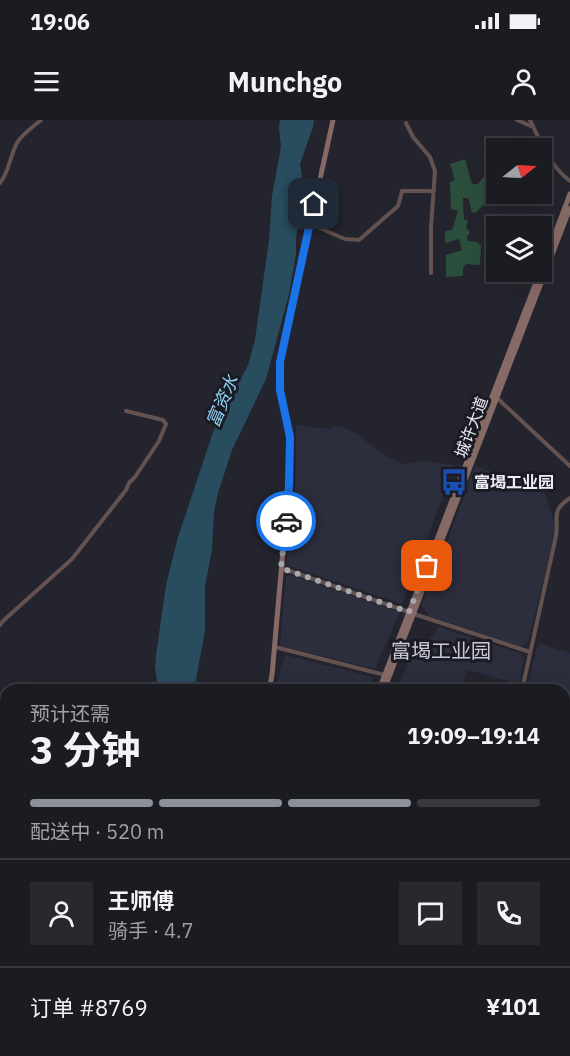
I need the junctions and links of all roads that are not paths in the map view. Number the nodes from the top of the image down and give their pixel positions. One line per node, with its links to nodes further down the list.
1 (41, 120): 8 (street)
2 (333, 120): 13 (main road)
3 (518, 120): 6 (street)
4 (530, 120): 6 (street)
5 (406, 123): 9 (street)
6 (534, 128): 7 (street)
7 (570, 181)
8 (0, 183)
9 (434, 191): 13 (street); 15 (street)
10 (570, 194): 14 (main road, 城许大道)
11 (570, 208): 12 (main road, 城许大道)
12 (567, 223): 17 (main road, 城许大道)
13 (309, 226): 21 (main road)
14 (552, 241)
15 (431, 273)
16 (536, 282): 22 (main road, 城许大道)
17 (497, 398): 19 (street); 22 (main road, 城许大道)
18 (126, 411): 23 (street)
19 (570, 466)
20 (570, 498): 25 (street)
21 (281, 568): 22 (street); 24 (main road)
22 (411, 613): 25 (street); 26 (main road, 城许大道); 29 (main road, 城许大道)
23 (0, 625)
24 (274, 647): 26 (street); 27 (main road)
25 (530, 652): 30 (street)
26 (385, 675): 28 (main road, 城许大道)
27 (270, 684)
28 (381, 684)
29 (386, 684)
30 (523, 684)

